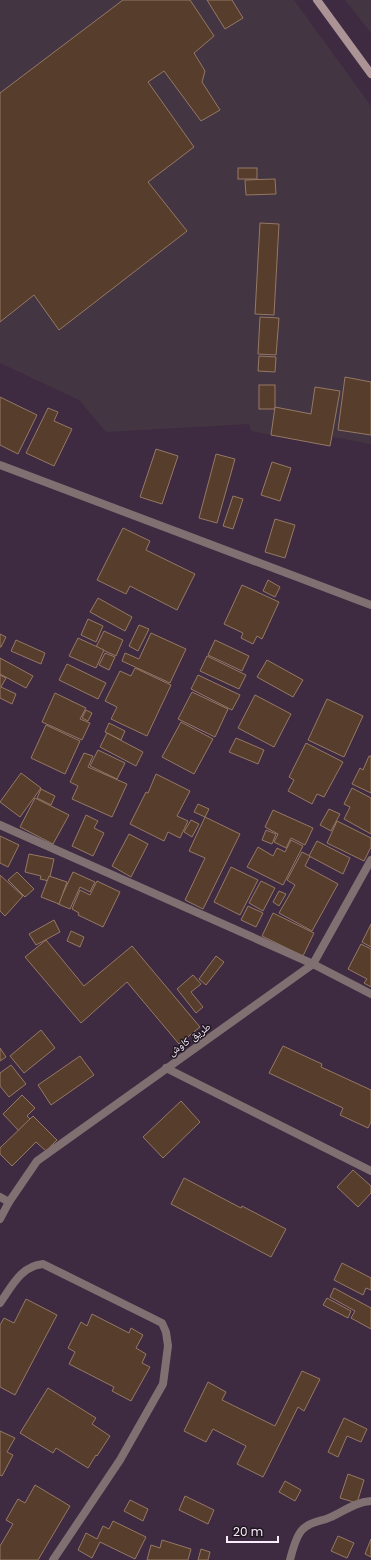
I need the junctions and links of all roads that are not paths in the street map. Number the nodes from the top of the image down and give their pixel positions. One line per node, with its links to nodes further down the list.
1 (317, 0): 2 (main road)
2 (371, 74)
3 (0, 466): 4 (street)
4 (371, 605)
5 (0, 824): 7 (street)
6 (371, 860): 7 (street, طريق كاوش)
7 (313, 964): 8 (street); 9 (street, طريق كاوش)
8 (371, 994)
9 (166, 1068): 10 (street); 12 (street, طريق كاوش)
10 (371, 1171)
11 (0, 1197): 12 (street)
12 (9, 1202): 13 (street, طريق كاوش)
13 (0, 1219)
14 (0, 1303): 16 (street)
15 (371, 1501): 17 (street)
16 (53, 1560)
17 (290, 1560)

